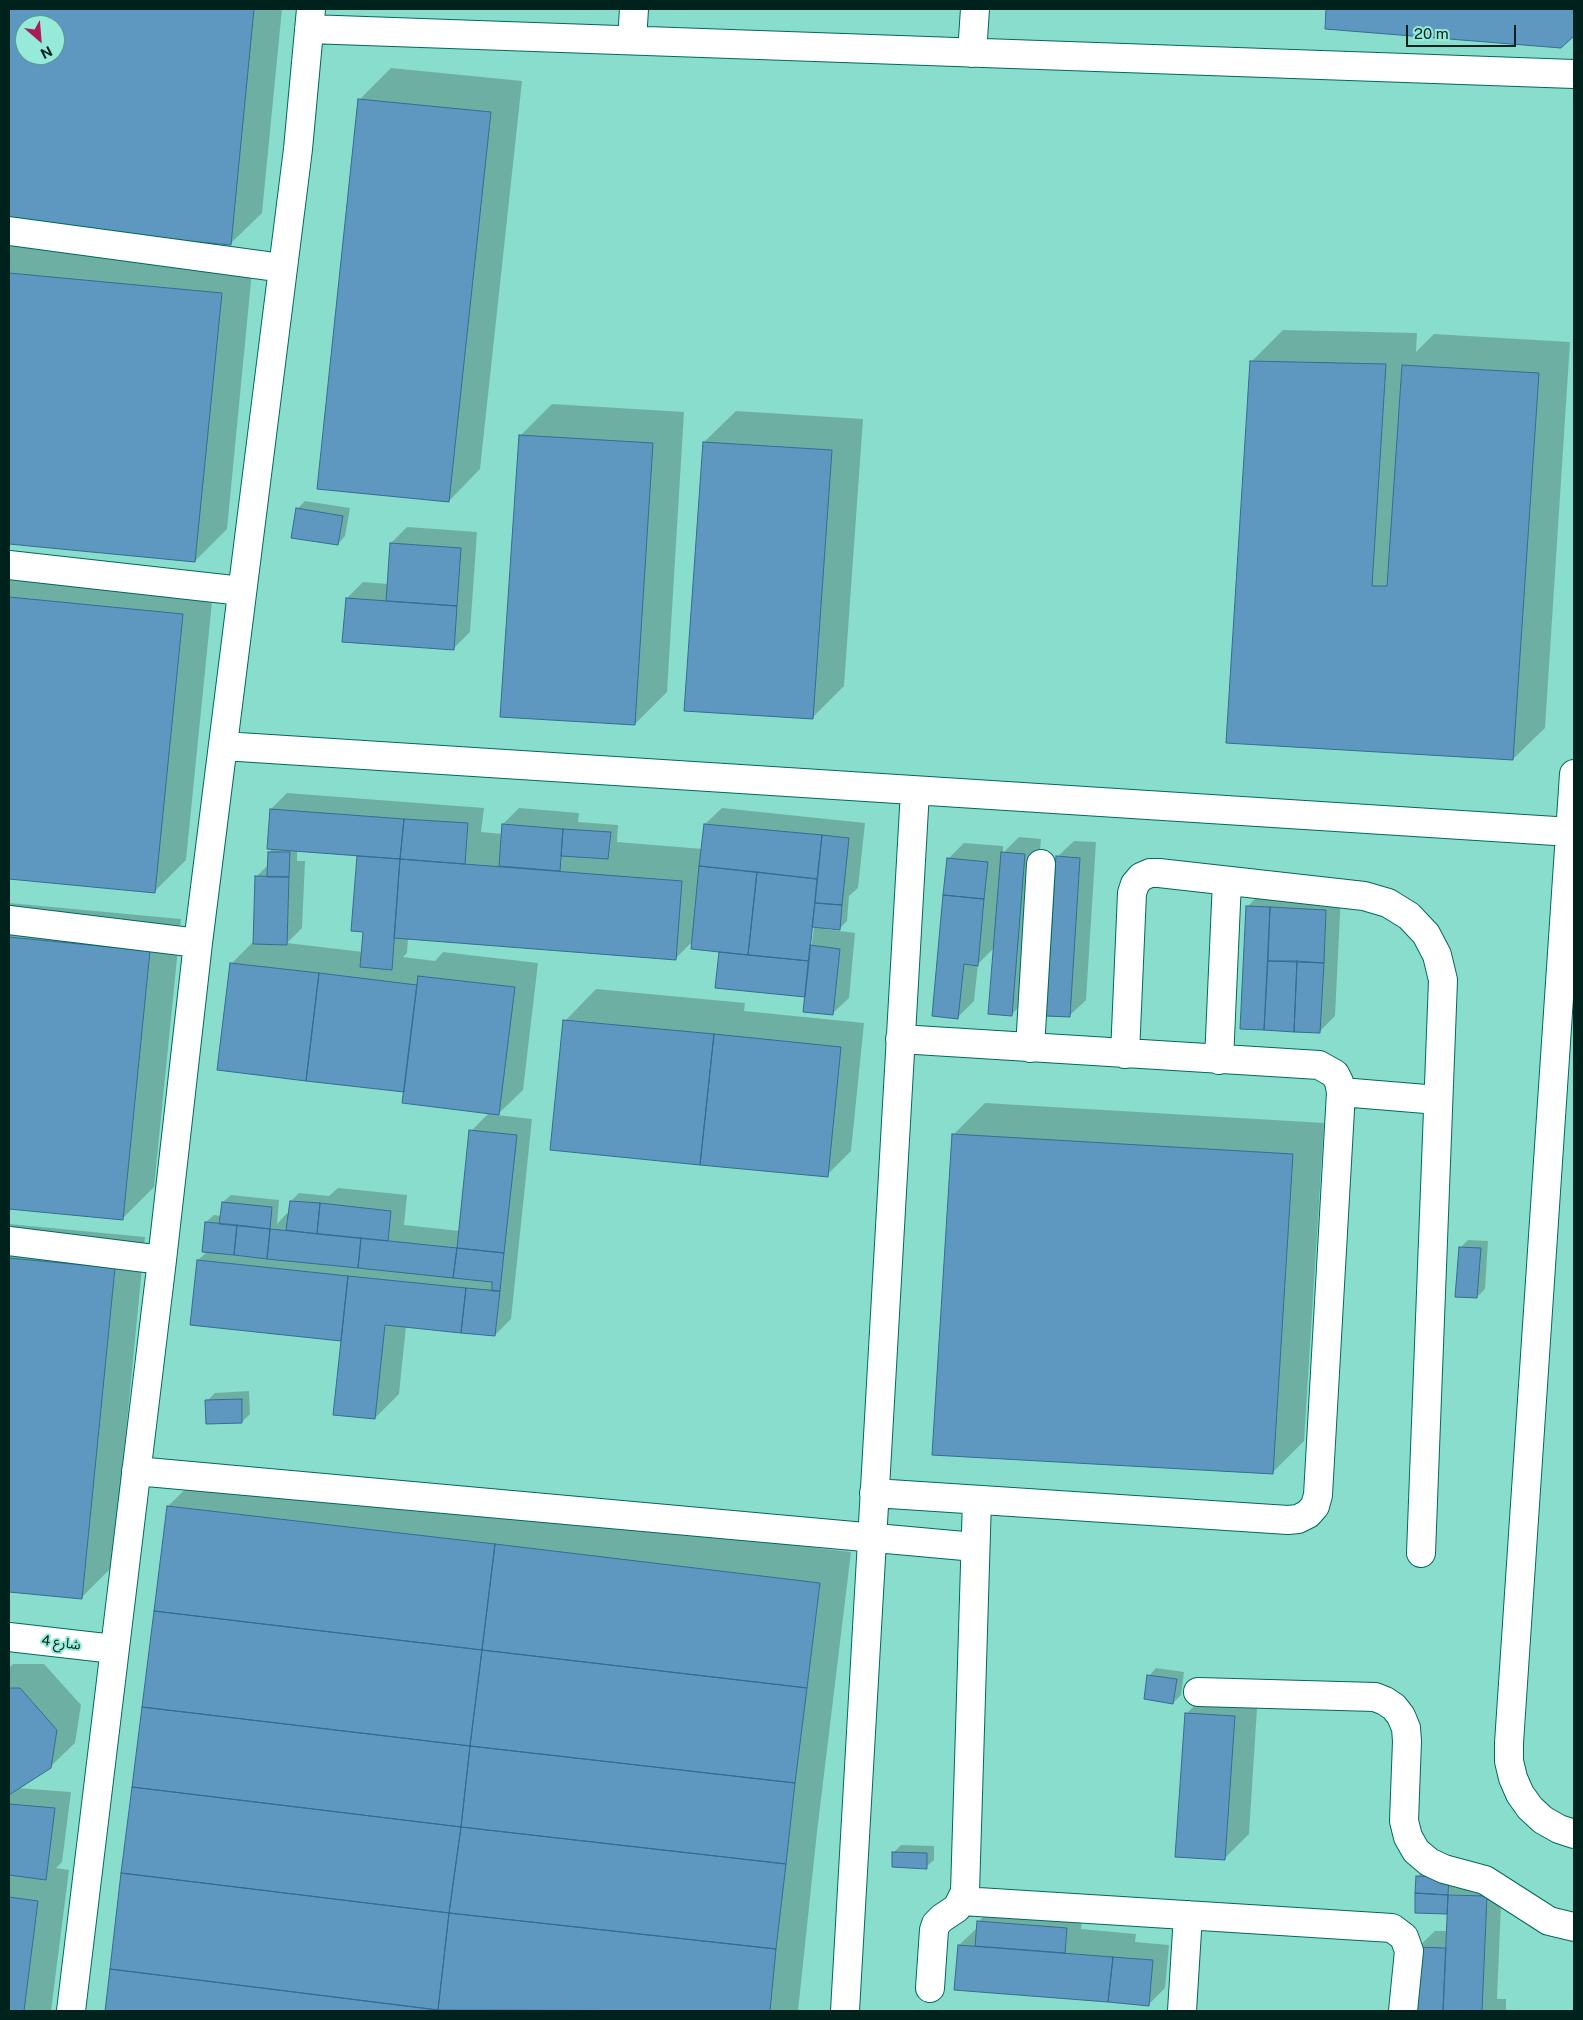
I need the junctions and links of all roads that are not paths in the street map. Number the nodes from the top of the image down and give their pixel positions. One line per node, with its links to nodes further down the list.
1 (634, 9): 4 (street)
2 (975, 9): 5 (street)
3 (310, 19): 4 (street); 8 (street)
4 (632, 40): 5 (street)
5 (972, 52): 6 (street)
6 (1574, 74)
7 (9, 231): 8 (street)
8 (283, 268): 10 (street)
9 (9, 565): 10 (street)
10 (242, 591): 11 (street)
11 (223, 746): 13 (street); 18 (street)
12 (1574, 774): 14 (street)
13 (915, 791): 14 (street); 20 (street)
14 (1570, 832): 19 (street)
15 (1041, 864): 21 (street)
16 (1227, 881): 22 (street); 23 (street); 25 (street)
17 (9, 920): 18 (street)
18 (198, 943): 27 (street)
19 (1567, 1016): 37 (street)
20 (900, 1039): 21 (street); 29 (street)
21 (1030, 1048): 22 (street)
22 (1125, 1054): 23 (street)
23 (1219, 1060): 24 (street)
24 (1341, 1092): 25 (street); 30 (street)
25 (1438, 1100): 33 (street)
26 (9, 1241): 27 (street)
27 (162, 1260): 28 (street)
28 (136, 1471): 31 (street); 35 (street)
29 (874, 1493): 30 (street); 31 (street)
30 (977, 1500): 32 (street)
31 (872, 1538): 32 (street); 43 (street)
32 (975, 1547): 38 (street)
33 (1421, 1553)
34 (9, 1637): 35 (street, شارع 4)
35 (114, 1650): 42 (street)
36 (1198, 1692): 40 (street)
37 (1574, 1834)
38 (962, 1901): 39 (street); 41 (street)
39 (1188, 1915): 44 (street); 45 (street)
40 (1574, 1927)
41 (930, 1988)
42 (71, 2011)
43 (845, 2011)
44 (1182, 2011)
45 (1403, 2011)

